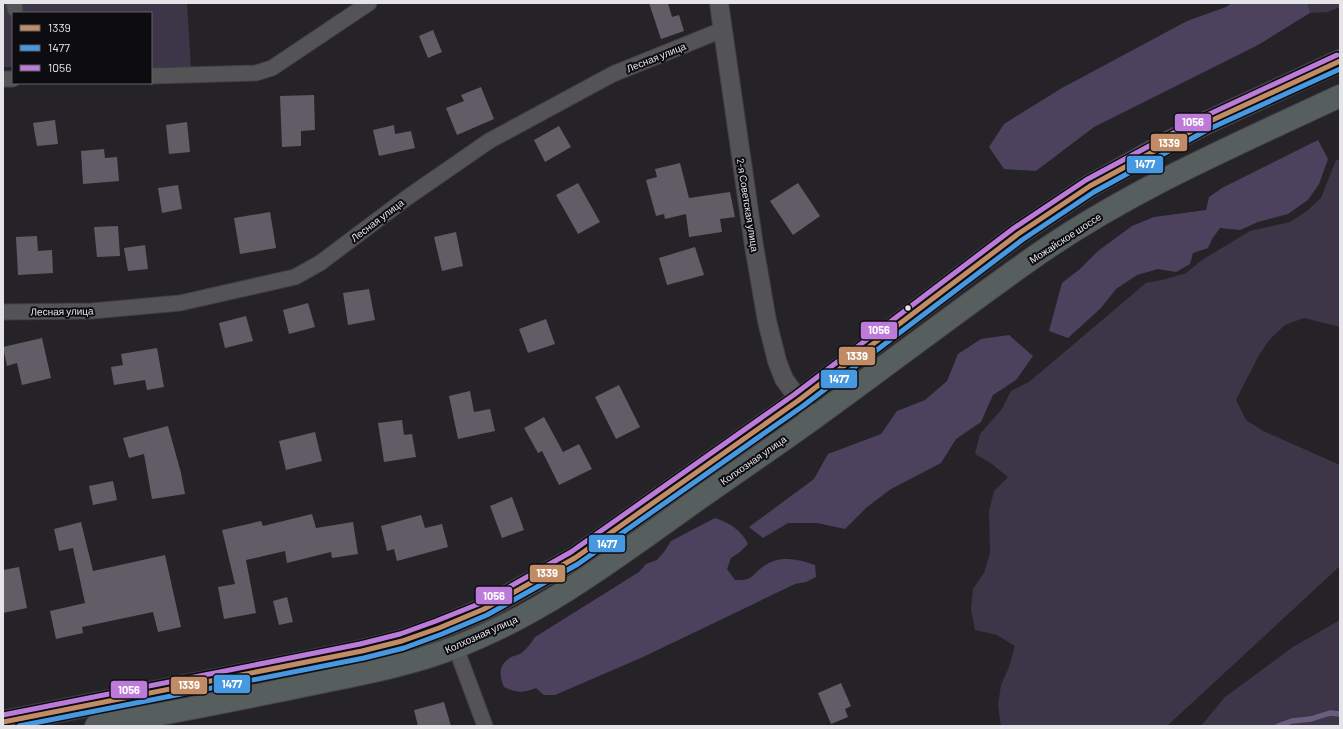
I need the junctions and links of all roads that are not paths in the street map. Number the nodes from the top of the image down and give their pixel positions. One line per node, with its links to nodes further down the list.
1 (369, 3): 5 (street)
2 (719, 3): 3 (street, 2-я Советская улица)
3 (722, 30): 7 (street, Лесная улица); 8 (street, 2-я Советская улица)
4 (1340, 61): 8 (main road)
5 (152, 76)
6 (1340, 96): 9 (main road, Можайское шоссе)
7 (3, 312)
8 (799, 400): 9 (street, 2-я Советская улица); 11 (main road)
9 (813, 418): 10 (main road, Колхозная улица)
10 (456, 648): 12 (main road, Колхозная улица); 13 (street)
11 (3, 722)
12 (96, 726)
13 (485, 726)

